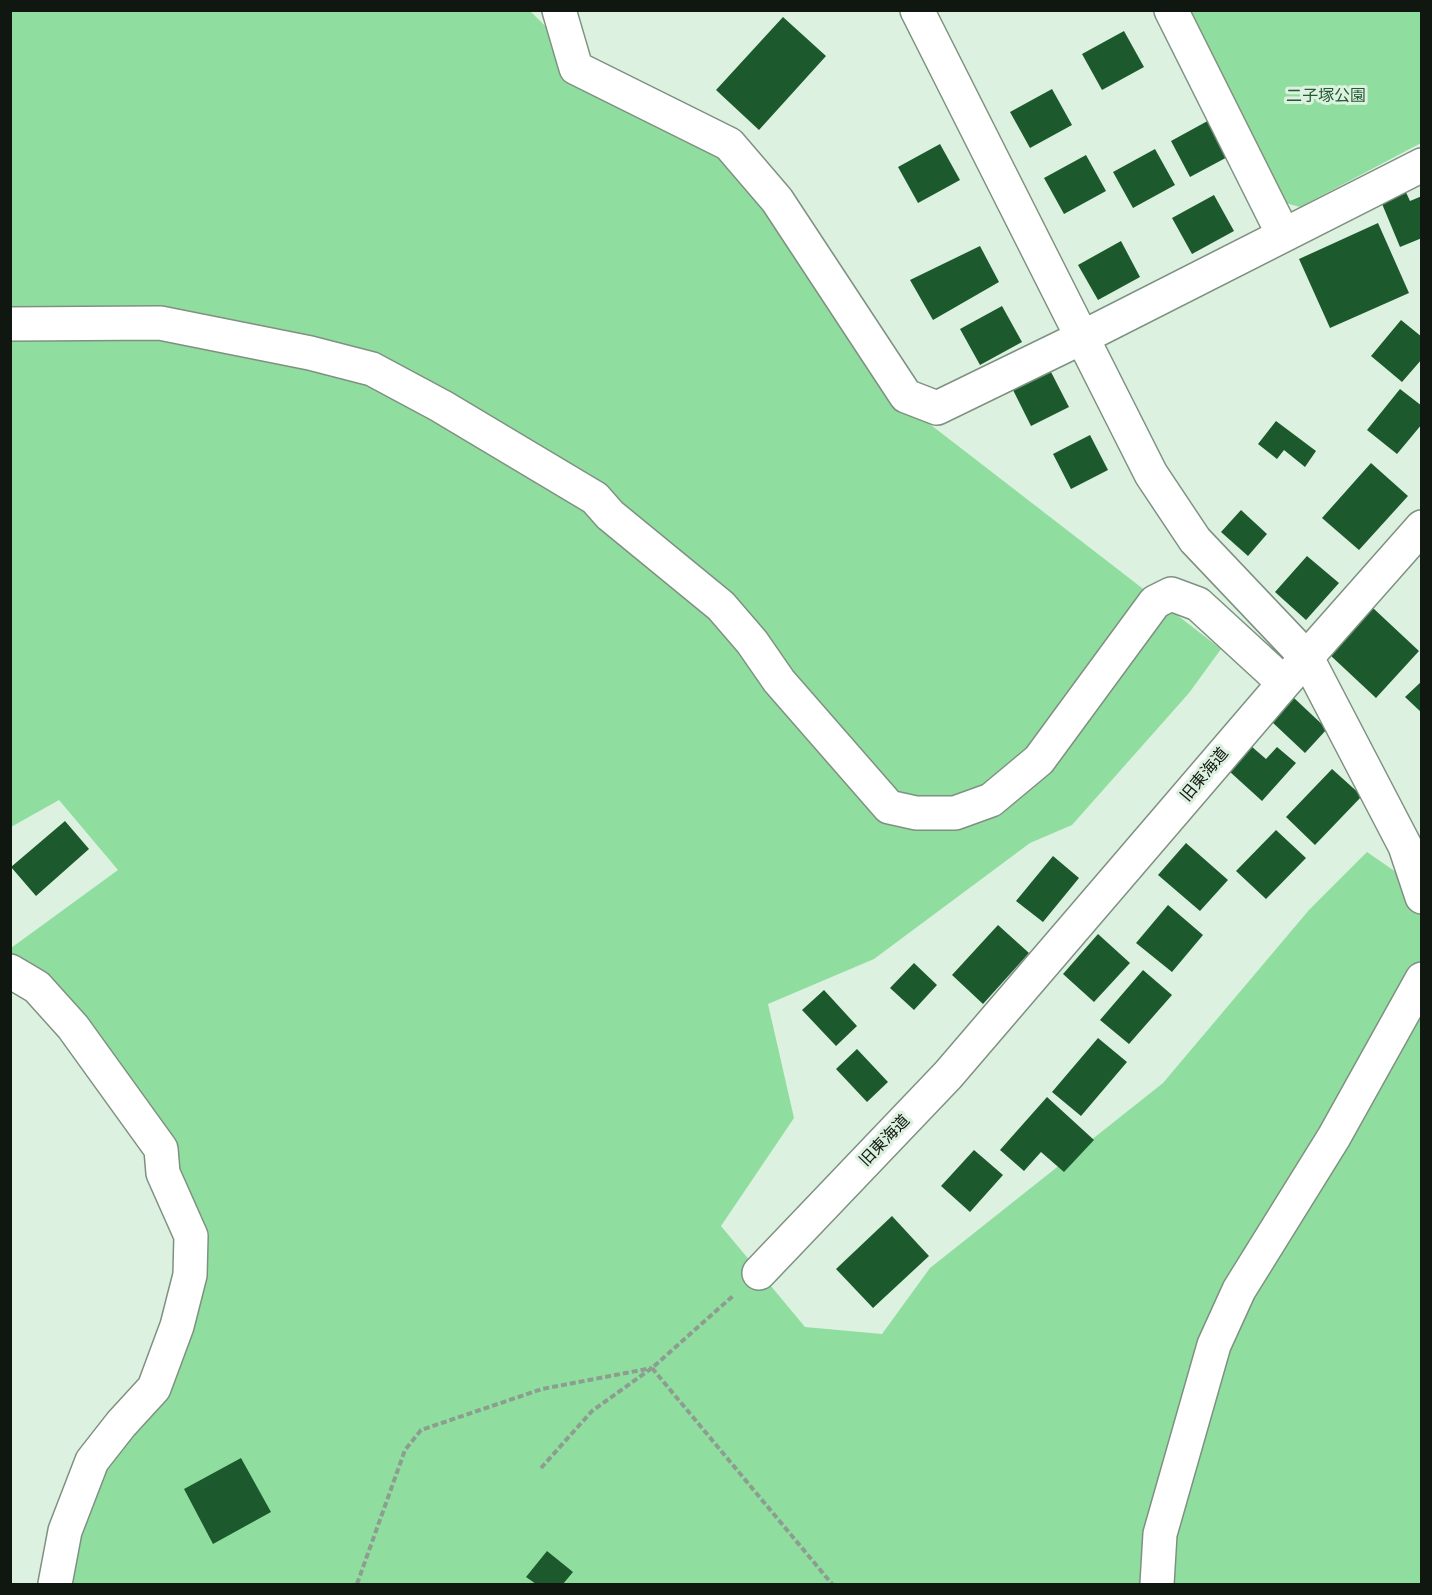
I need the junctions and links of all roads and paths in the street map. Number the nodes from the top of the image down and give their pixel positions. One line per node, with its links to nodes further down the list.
1 (559, 10): 7 (street)
2 (917, 10): 7 (street)
3 (1171, 10): 5 (street)
4 (1422, 165): 5 (street)
5 (1283, 234): 7 (street)
6 (10, 324): 10 (street)
7 (1081, 338): 9 (street)
8 (1422, 527): 9 (street)
9 (1307, 658): 10 (street, 旧東海道); 11 (street)
10 (1284, 683): 14 (street, 旧東海道)
11 (1422, 897)
12 (10, 971): 17 (street)
13 (1422, 979): 20 (street)
14 (759, 1273): 15 (path)
15 (652, 1368): 16 (path); 18 (path); 19 (path)
16 (541, 1468)
17 (55, 1584)
18 (357, 1584)
19 (832, 1584)
20 (1157, 1584)

